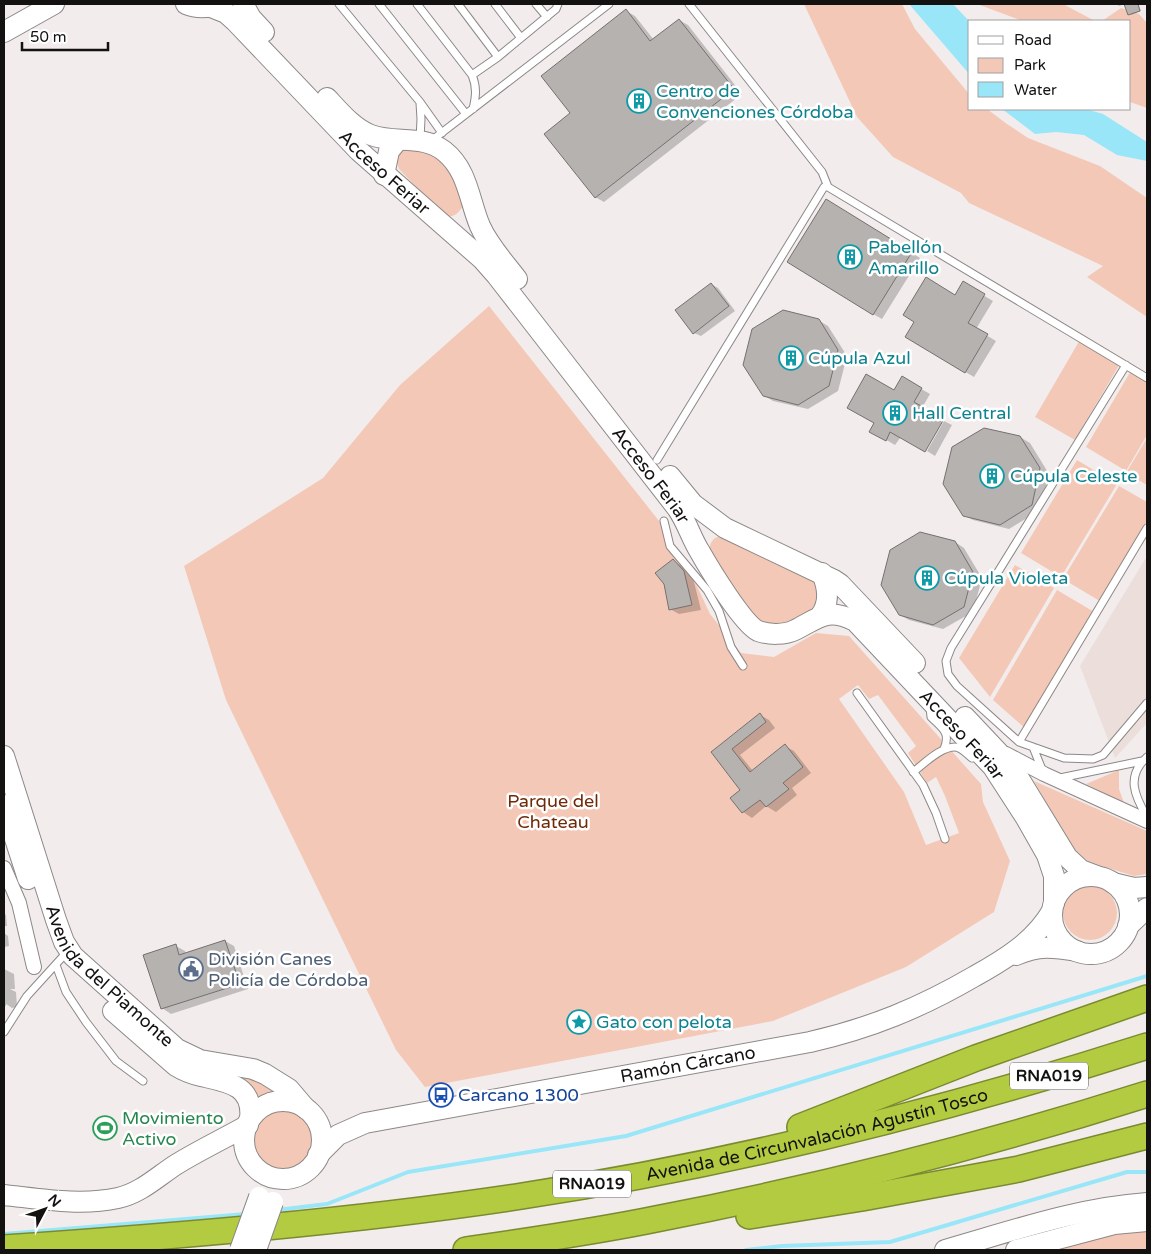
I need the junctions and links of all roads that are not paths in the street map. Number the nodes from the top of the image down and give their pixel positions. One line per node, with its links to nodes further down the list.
1 (54, 4): 15 (main road)
2 (186, 4): 13 (main road, Acceso Feriar)
3 (243, 4): 22 (main road, Acceso Feriar)
4 (339, 4): 19 (lane)
5 (378, 4): 20 (lane)
6 (417, 4): 18 (lane)
7 (458, 4): 17 (lane)
8 (494, 4): 16 (lane)
9 (536, 4): 14 (lane)
10 (558, 4): 14 (lane)
11 (609, 4): 20 (lane)
12 (690, 4): 24 (lane)
13 (215, 5): 23 (main road, Acceso Feriar)
14 (547, 17): 16 (lane)
15 (4, 32)
16 (521, 38): 17 (lane)
17 (498, 57): 18 (lane)
18 (472, 75): 20 (lane)
19 (420, 102): 21 (lane); 21 (lane)
20 (470, 112): 21 (lane)
21 (430, 139): 22 (main road, Acceso Feriar); 25 (main road, Acceso Feriar)
22 (398, 140): 23 (main road)
23 (384, 175): 26 (main road, Acceso Feriar)
24 (828, 186): 27 (lane); 29 (lane)
25 (473, 203): 26 (main road); 29 (main road, Acceso Feriar)
26 (441, 224): 33 (main road, Acceso Feriar)
27 (1126, 365): 28 (lane); 40 (lane)
28 (1147, 378)
29 (657, 460): 31 (main road, Acceso Feriar)
30 (664, 521): 36 (lane)
31 (725, 528): 33 (main road); 34 (main road, Acceso Feriar)
32 (1147, 528): 40 (lane)
33 (699, 551): 35 (main road, Acceso Feriar)
34 (822, 574): 35 (main road); 41 (main road, Acceso Feriar)
35 (821, 615): 38 (main road, Acceso Feriar)
36 (743, 666)
37 (857, 693): 47 (lane)
38 (930, 699): 43 (lane); 46 (main road, Acceso Feriar)
39 (1147, 703): 42 (lane)
40 (1019, 742): 42 (lane)
41 (994, 747): 48 (street); 53 (main road, Acceso Feriar)
42 (1033, 747): 48 (lane)
43 (944, 749): 46 (lane); 47 (lane)
44 (4, 756): 59 (main road, Avenida del Piamonte)
45 (1145, 759): 48 (lane); 50 (lane)
46 (993, 767): 55 (main road, Acceso Feriar)
47 (913, 772): 51 (lane)
48 (1050, 777): 50 (street)
49 (4, 804): 59 (main road, Avenida del Piamonte)
50 (1147, 819)
51 (945, 839)
52 (4, 868): 61 (street)
53 (1106, 880): 54 (main road); 55 (main road); 57 (main road)
54 (1147, 888)
55 (1053, 907): 58 (main road); 60 (main road, Ramón Cárcano)
56 (1147, 908): 57 (main road)
57 (1128, 926): 58 (main road)
58 (1079, 952): 60 (main road, Ramón Cárcano)
59 (61, 959): 63 (lane); 65 (lane); 67 (main road, Avenida del Piamonte); 68 (main road, Avenida del Piamonte)
60 (998, 963): 69 (main road, Ramón Cárcano)
61 (34, 967)
62 (1147, 998): 74 (highway)
63 (4, 1032)
64 (1147, 1046): 74 (highway, Avenida de Circunvalación Agustín Tosco / RNA019)
65 (143, 1081)
66 (1147, 1094): 80 (highway, RNA019)
67 (310, 1113): 68 (main road); 69 (main road, Ramón Cárcano); 71 (main road)
68 (249, 1122): 72 (main road); 73 (main road)
69 (365, 1123): 71 (main road, Ramón Cárcano)
70 (1147, 1136): 80 (highway)
71 (318, 1155): 75 (main road)
72 (192, 1156): 73 (main road); 76 (main road)
73 (254, 1165): 75 (main road); 77 (main road)
74 (687, 1166): 81 (highway, Avenida de Circunvalación Agustín Tosco / RNA019)
75 (296, 1176): 77 (main road)
76 (4, 1194)
77 (266, 1199): 82 (main road, bridge); 83 (main road, bridge)
78 (1147, 1203): 85 (main road)
79 (1147, 1221): 86 (main road)
80 (573, 1234): 84 (highway, RNA019)
81 (4, 1248)
82 (240, 1250)
83 (256, 1250)
84 (466, 1250)
85 (945, 1250)
86 (1016, 1250)

